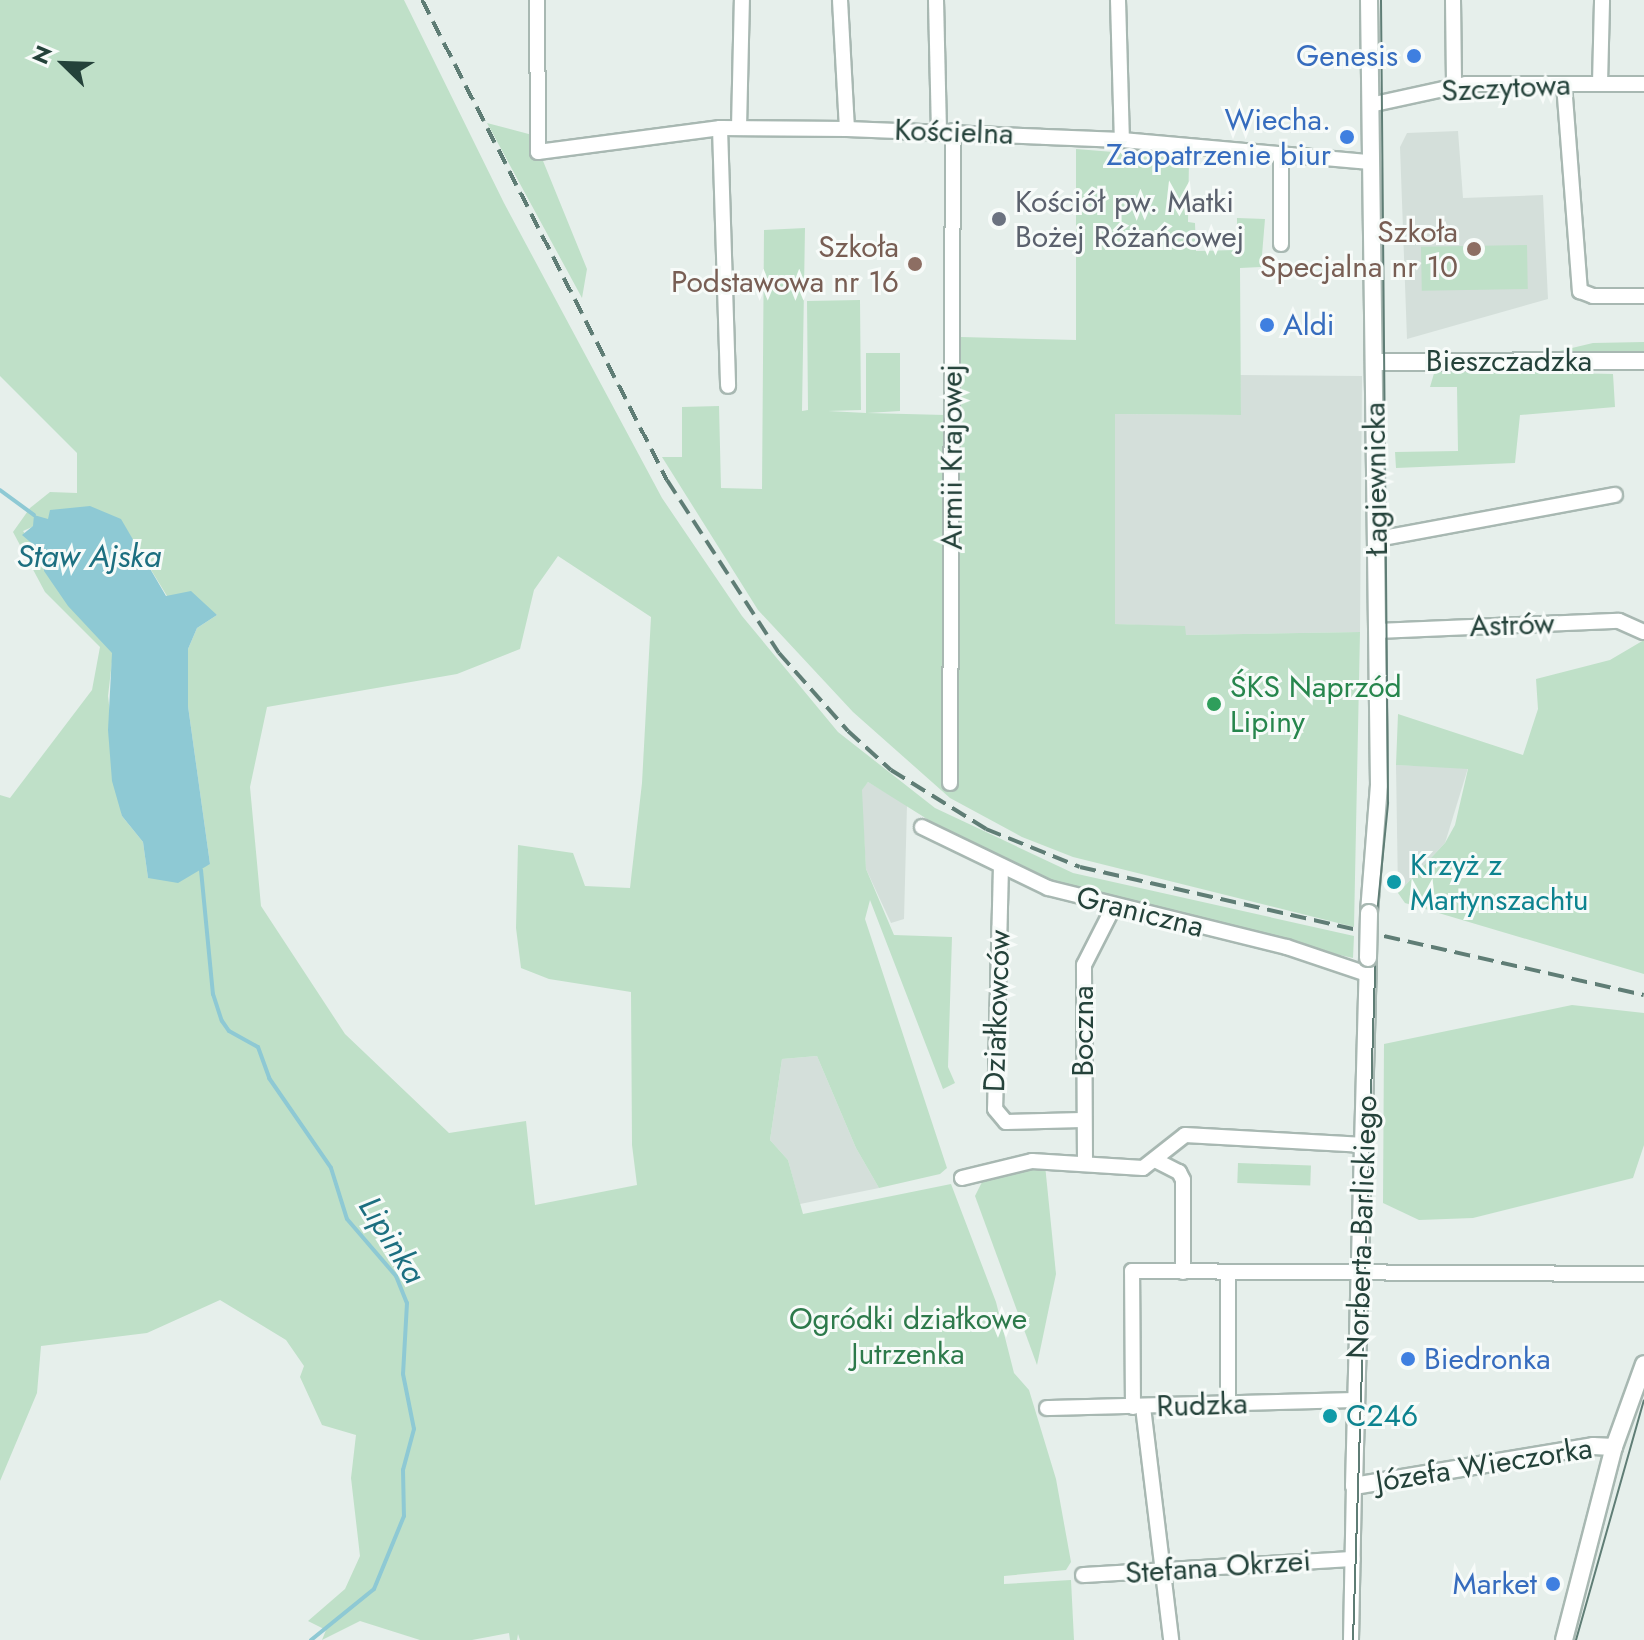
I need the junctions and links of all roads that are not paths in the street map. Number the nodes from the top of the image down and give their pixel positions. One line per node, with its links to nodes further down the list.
1 (537, 0): 14 (street, Kościelna)
2 (742, 0): 15 (street)
3 (840, 0): 16 (street)
4 (936, 0): 17 (street, Armii Krajowej)
5 (1118, 0): 18 (street)
6 (1369, 0): 13 (street, Łagiewnicka)
7 (1453, 0): 12 (street)
8 (1602, 0): 10 (street)
9 (1564, 84): 10 (street, Szczytowa); 12 (street, Szczytowa); 22 (street)
10 (1600, 84): 11 (street, Szczytowa)
11 (1644, 84)
12 (1454, 86): 13 (street, Szczytowa)
13 (1370, 105): 20 (street, Łagiewnicka)
14 (720, 128): 15 (street, Kościelna); 25 (street)
15 (739, 128): 16 (street, Kościelna)
16 (847, 129): 17 (street, Kościelna)
17 (946, 131): 18 (street, Kościelna); 30 (street, Armii Krajowej)
18 (1122, 140): 19 (street, Kościelna)
19 (1281, 155): 20 (street, Kościelna); 21 (street)
20 (1370, 162): 24 (street, Łagiewnicka)
21 (1281, 244)
22 (1644, 296)
23 (1644, 361): 24 (street, Bieszczadzka)
24 (1374, 362): 27 (street, Łagiewnicka)
25 (728, 386)
26 (1615, 495): 27 (street)
27 (1377, 539): 28 (street, Łagiewnicka)
28 (1377, 631): 29 (street, Astrów); 34 (street, Łagiewnicka, bridge)
29 (1644, 632)
30 (950, 783)
31 (922, 827): 32 (street, Graniczna)
32 (1001, 866): 33 (street, Graniczna); 35 (street, Działkowców)
33 (1113, 908): 34 (street, Graniczna); 35 (street, Boczna)
34 (1368, 966): 36 (street, Norberta Barlickiego)
35 (1082, 1120): 38 (street, Boczna)
36 (1365, 1145): 37 (street); 42 (street, Norberta Barlickiego)
37 (1155, 1160): 38 (street); 40 (street)
38 (1085, 1162): 39 (street)
39 (962, 1178)
40 (1183, 1272): 41 (street); 47 (street)
41 (1228, 1272): 42 (street); 46 (street)
42 (1361, 1272): 43 (street); 45 (street, Norberta Barlickiego)
43 (1644, 1274)
44 (1644, 1364): 49 (street)
45 (1357, 1400): 46 (street, Rudzka); 50 (street, Norberta Barlickiego)
46 (1228, 1404): 47 (street, Rudzka)
47 (1138, 1407): 48 (street, Rudzka); 52 (street)
48 (1047, 1408)
49 (1614, 1447): 50 (street, Józefa Wieczorka); 56 (street)
50 (1354, 1486): 51 (street, Norberta Barlickiego)
51 (1353, 1559): 52 (street, Stefana Okrzei); 55 (street, Norberta Barlickiego)
52 (1163, 1569): 53 (street, Stefana Okrzei); 54 (street)
53 (1083, 1575)
54 (1171, 1640)
55 (1351, 1640)
56 (1564, 1640)

